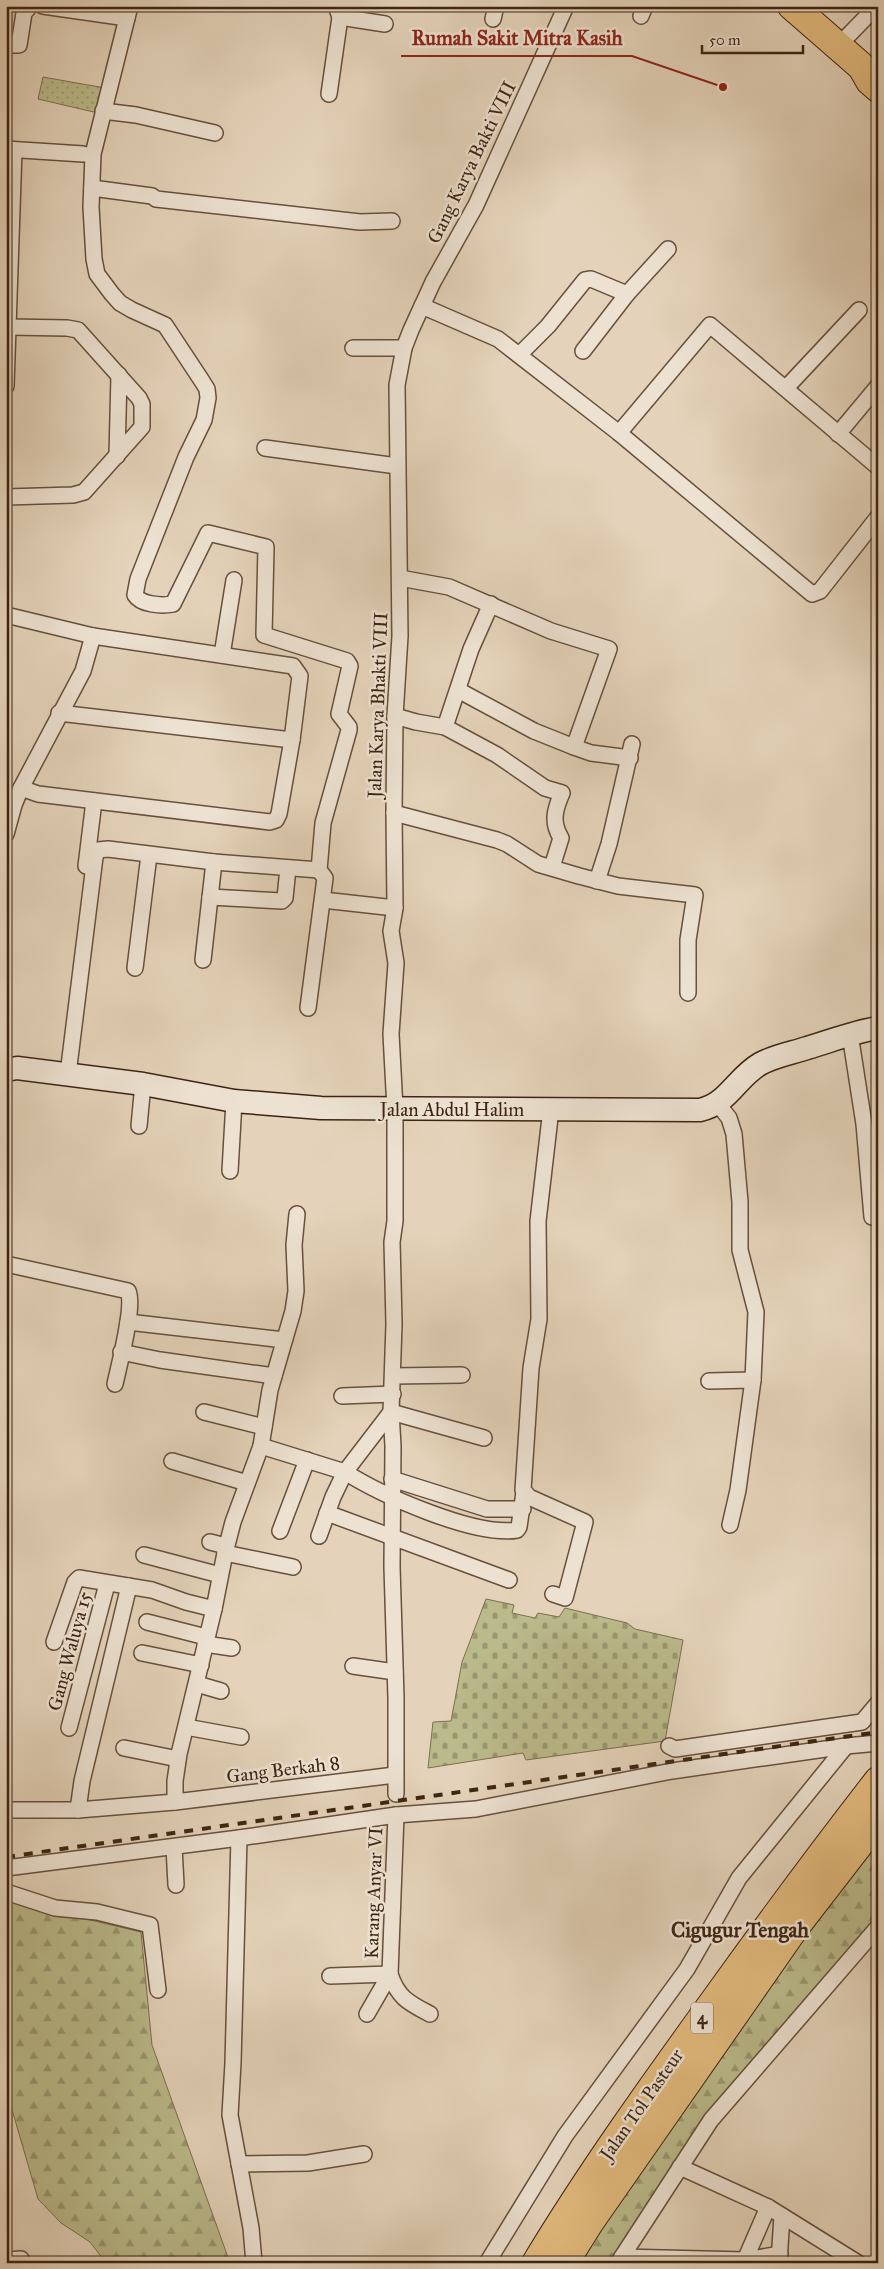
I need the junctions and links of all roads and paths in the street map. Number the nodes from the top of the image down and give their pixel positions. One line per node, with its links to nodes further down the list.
1 (30, 6): 9 (street)
2 (43, 6): 6 (street)
3 (566, 6): 21 (street, Gang Karya Bakti VIII)
4 (792, 6): 10 (highway)
5 (878, 11): 10 (street)
6 (128, 12): 13 (street)
7 (338, 12): 8 (street); 12 (street)
8 (385, 24)
9 (6, 45)
10 (839, 45): 11 (highway)
11 (873, 75)
12 (329, 94)
13 (103, 111): 14 (street); 17 (street)
14 (215, 133)
15 (10, 149): 16 (street); 23 (street)
16 (83, 154)
17 (92, 188): 18 (street); 60 (street)
18 (392, 221)
19 (668, 249): 20 (street)
20 (627, 294): 26 (street); 27 (street)
21 (422, 306): 25 (street, Jalan Karya Bhakti VIII); 27 (street)
22 (859, 310): 31 (street)
23 (8, 327): 28 (street); 29 (street)
24 (353, 348): 25 (street)
25 (404, 348): 36 (street, Jalan Karya Bhakti VIII)
26 (583, 351)
27 (519, 355): 32 (street)
28 (119, 375): 35 (street); 35 (street)
29 (6, 386)
30 (878, 386): 33 (street)
31 (786, 388): 32 (street); 33 (street)
32 (619, 433): 39 (street)
33 (838, 434): 37 (street)
34 (265, 448): 36 (street)
35 (117, 456): 38 (street)
36 (397, 466): 40 (street, Jalan Karya Bhakti VIII)
37 (878, 467)
38 (6, 497)
39 (878, 517)
40 (400, 578): 42 (street); 48 (street, Jalan Karya Bhakti VIII)
41 (234, 580): 45 (street)
42 (491, 604): 46 (street); 51 (street)
43 (6, 615): 44 (street)
44 (93, 636): 45 (street); 47 (street)
45 (222, 655): 50 (street)
46 (458, 690): 49 (street); 51 (street)
47 (59, 713): 50 (street); 52 (street)
48 (395, 716): 49 (street); 54 (street, Jalan Karya Bhakti VIII)
49 (445, 727): 58 (street)
50 (292, 740): 53 (street)
51 (574, 747): 61 (street)
52 (21, 788): 53 (street); 55 (street)
53 (94, 801): 71 (street)
54 (394, 813): 58 (street); 64 (street, Jalan Karya Bhakti VIII)
55 (6, 834)
56 (149, 856): 57 (street); 66 (street); 71 (street)
57 (214, 862): 59 (street); 62 (street)
58 (552, 867): 61 (street)
59 (288, 868): 60 (street); 62 (street)
60 (319, 870): 63 (street)
61 (597, 881): 67 (street)
62 (210, 897): 65 (street)
63 (323, 900): 64 (street); 68 (street)
64 (395, 908): 76 (street, Jalan Karya Bhakti VIII)
65 (203, 960)
66 (135, 968)
67 (688, 993)
68 (308, 1008)
69 (878, 1028): 70 (street, Jalan Abdul Halim)
70 (850, 1034): 75 (street, Jalan Abdul Halim); 80 (street)
71 (64, 1067): 72 (street, Jalan Abdul Halim); 73 (street, Jalan Abdul Halim)
72 (6, 1070)
73 (143, 1084): 74 (street, Jalan Abdul Halim); 78 (street)
74 (234, 1101): 76 (street, Jalan Abdul Halim); 79 (street)
75 (718, 1104): 77 (street, Jalan Abdul Halim); 90 (street)
76 (395, 1109): 77 (street, Jalan Abdul Halim); 89 (street, Jalan Karya Bhakti VIII)
77 (551, 1109): 105 (street)
78 (139, 1126)
79 (230, 1171)
80 (873, 1178): 82 (street)
81 (297, 1214): 85 (street)
82 (872, 1217)
83 (6, 1264): 84 (street)
84 (128, 1322): 85 (street); 86 (street)
85 (284, 1340): 88 (street)
86 (121, 1352): 88 (street); 92 (street)
87 (462, 1375): 89 (street)
88 (274, 1376): 97 (street)
89 (393, 1376): 93 (street, Jalan Karya Bhakti VIII)
90 (754, 1380): 91 (street); 109 (street)
91 (710, 1381)
92 (115, 1384)
93 (393, 1394): 94 (street); 96 (street, Jalan Karya Bhakti VIII)
94 (342, 1396)
95 (204, 1412): 97 (street)
96 (390, 1412): 98 (street); 102 (street); 103 (street, Jalan Karya Bhakti VIII)
97 (264, 1426): 99 (street)
98 (484, 1438)
99 (261, 1446): 100 (street); 104 (street)
100 (307, 1460): 102 (street); 110 (street)
101 (172, 1461): 104 (street)
102 (346, 1472): 106 (street); 108 (street)
103 (392, 1479): 106 (street, Jalan Karya Bhakti VIII); 107 (street)
104 (247, 1483): 114 (street)
105 (524, 1492): 107 (street); 121 (street)
106 (392, 1499): 107 (street); 112 (street, Jalan Karya Bhakti VIII)
107 (523, 1509)
108 (327, 1513): 111 (street); 112 (street)
109 (730, 1524)
110 (280, 1531)
111 (319, 1536)
112 (393, 1536): 118 (street); 130 (street, Jalan Karya Bhakti VIII)
113 (210, 1542): 114 (street)
114 (226, 1550): 116 (street); 117 (street)
115 (144, 1554): 117 (street)
116 (293, 1567)
117 (220, 1574): 122 (street)
118 (509, 1580)
119 (107, 1584): 120 (street); 125 (street); 135 (street, Gang Waluya 15)
120 (129, 1586): 122 (street); 147 (street)
121 (553, 1594)
122 (214, 1609): 124 (street)
123 (147, 1622): 124 (street)
124 (206, 1640): 126 (street); 128 (street)
125 (54, 1642)
126 (232, 1648)
127 (142, 1653): 128 (street)
128 (200, 1665): 131 (street)
129 (353, 1666): 130 (street)
130 (395, 1672): 142 (street, Jalan Karya Bhakti VIII)
131 (196, 1684): 132 (street); 134 (street)
132 (221, 1691)
133 (878, 1703): 138 (street)
134 (186, 1727): 136 (street); 141 (street)
135 (69, 1728)
136 (241, 1737)
137 (878, 1743): 139 (street)
138 (669, 1746)
139 (846, 1746): 148 (street); 171 (street)
140 (124, 1748): 141 (street)
141 (178, 1759): 145 (street)
142 (396, 1775): 144 (street, Jalan Karya Bhakti VIII); 145 (street, Gang Berkah 8)
143 (878, 1781): 172 (highway, Jalan Tol Pasteur / 4)
144 (396, 1794)
145 (175, 1802): 147 (street, Gang Berkah 8)
146 (6, 1810): 147 (street, Gang Berkah 8)
147 (78, 1810)
148 (396, 1814): 150 (street); 156 (street, Karang Anyar VI)
149 (878, 1820): 173 (highway, Jalan Tol Pasteur / 4)
150 (239, 1838): 151 (street); 162 (street)
151 (174, 1847): 152 (street); 153 (street)
152 (6, 1868)
153 (176, 1885)
154 (6, 1892): 158 (street)
155 (878, 1927): 163 (street)
156 (390, 1974): 157 (street); 159 (street); 160 (street)
157 (330, 1976)
158 (158, 1990)
159 (367, 2014)
160 (430, 2014)
161 (364, 2154): 162 (street)
162 (239, 2164): 170 (street)
163 (680, 2167): 164 (street); 167 (street)
164 (768, 2207): 165 (street); 168 (street)
165 (782, 2216): 166 (street); 169 (street)
166 (780, 2258): 168 (street)
167 (620, 2260): 168 (street)
168 (745, 2260)
169 (851, 2261)
170 (254, 2263)
171 (487, 2263)
172 (536, 2263)
173 (564, 2263)

